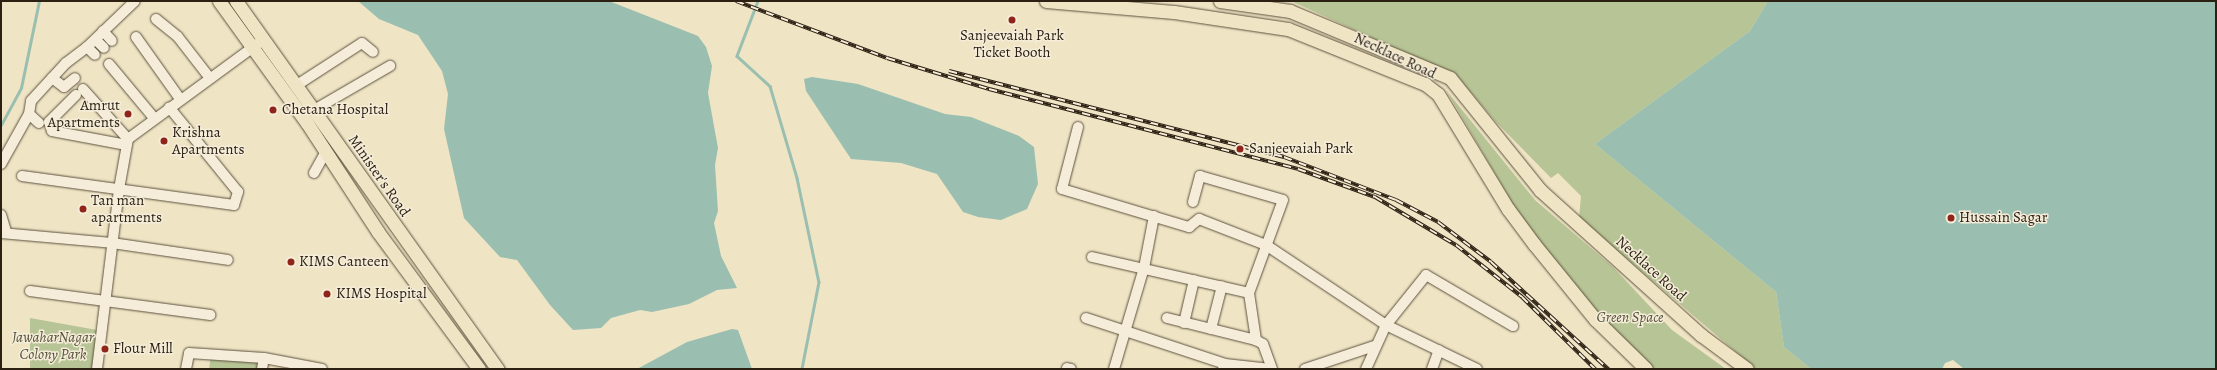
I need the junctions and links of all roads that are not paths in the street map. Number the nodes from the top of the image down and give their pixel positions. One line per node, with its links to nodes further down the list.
1 (135, 1): 9 (street)
2 (219, 1): 16 (main road, Minister's Road)
3 (236, 1): 11 (main road, Minister's Road)
4 (1046, 1): 8 (main road, Necklace Road)
5 (1220, 1): 6 (main road, Necklace Road)
6 (1290, 11): 8 (main road); 24 (main road, Necklace Road)
7 (156, 20): 21 (street)
8 (1288, 29): 26 (main road, Necklace Road)
9 (103, 31): 12 (street); 13 (street)
10 (136, 37): 27 (street)
11 (264, 39): 16 (street); 25 (main road, Minister's Road)
12 (96, 40): 14 (street); 15 (street)
13 (112, 41)
14 (87, 47): 18 (street); 22 (street)
15 (104, 48)
16 (251, 48): 21 (street); 35 (main road, Minister's Road)
17 (373, 52): 25 (street)
18 (94, 55)
19 (109, 64): 31 (street)
20 (390, 66): 29 (street)
21 (209, 77): 27 (street)
22 (52, 78): 23 (street); 30 (street)
23 (75, 78)
24 (1450, 78): 26 (main road); 80 (main road, Necklace Road)
25 (297, 85): 29 (main road, Minister's Road)
26 (1438, 94): 79 (main road, Necklace Road)
27 (180, 99): 28 (street)
28 (169, 107): 31 (street); 39 (street)
29 (314, 110): 72 (main road, Minister's Road)
30 (29, 114): 32 (street); 36 (street)
31 (154, 118): 34 (street)
32 (39, 123)
33 (1078, 127): 42 (street)
34 (128, 142): 34 (street); 39 (street)
35 (326, 151): 37 (street); 71 (main road, Minister's Road)
36 (1, 164)
37 (314, 173)
38 (22, 176): 39 (street)
39 (119, 189): 44 (street)
40 (1193, 202): 45 (street)
41 (1, 215): 43 (street)
42 (1154, 216): 45 (street); 48 (street)
43 (3, 232): 44 (street)
44 (112, 243): 47 (street); 53 (street)
45 (1266, 245): 52 (street); 58 (street)
46 (1092, 257): 48 (street)
47 (228, 260)
48 (1144, 268): 49 (street); 61 (street)
49 (1194, 280): 50 (street); 57 (street)
50 (1222, 286): 52 (street); 60 (street)
51 (30, 291): 53 (street)
52 (1249, 293): 62 (street)
53 (105, 300): 54 (street); 67 (street)
54 (210, 315)
55 (1086, 318): 61 (street)
56 (1167, 318): 57 (street)
57 (1184, 323): 60 (street)
58 (1386, 325): 59 (street); 63 (street); 64 (street)
59 (1513, 326)
60 (1211, 329): 62 (street)
61 (1126, 331): 66 (street); 73 (street)
62 (1256, 340): 74 (street)
63 (1374, 346): 75 (street); 76 (street)
64 (1439, 350): 77 (street); 78 (street)
65 (264, 358): 68 (street); 69 (street); 70 (street)
66 (1224, 367): 74 (street)
67 (97, 369)
68 (186, 369)
69 (262, 369)
70 (322, 369)
71 (479, 369)
72 (498, 369)
73 (1114, 369)
74 (1272, 369)
75 (1305, 369)
76 (1366, 369)
77 (1432, 369)
78 (1475, 369)
79 (1646, 369)
80 (1747, 369)

